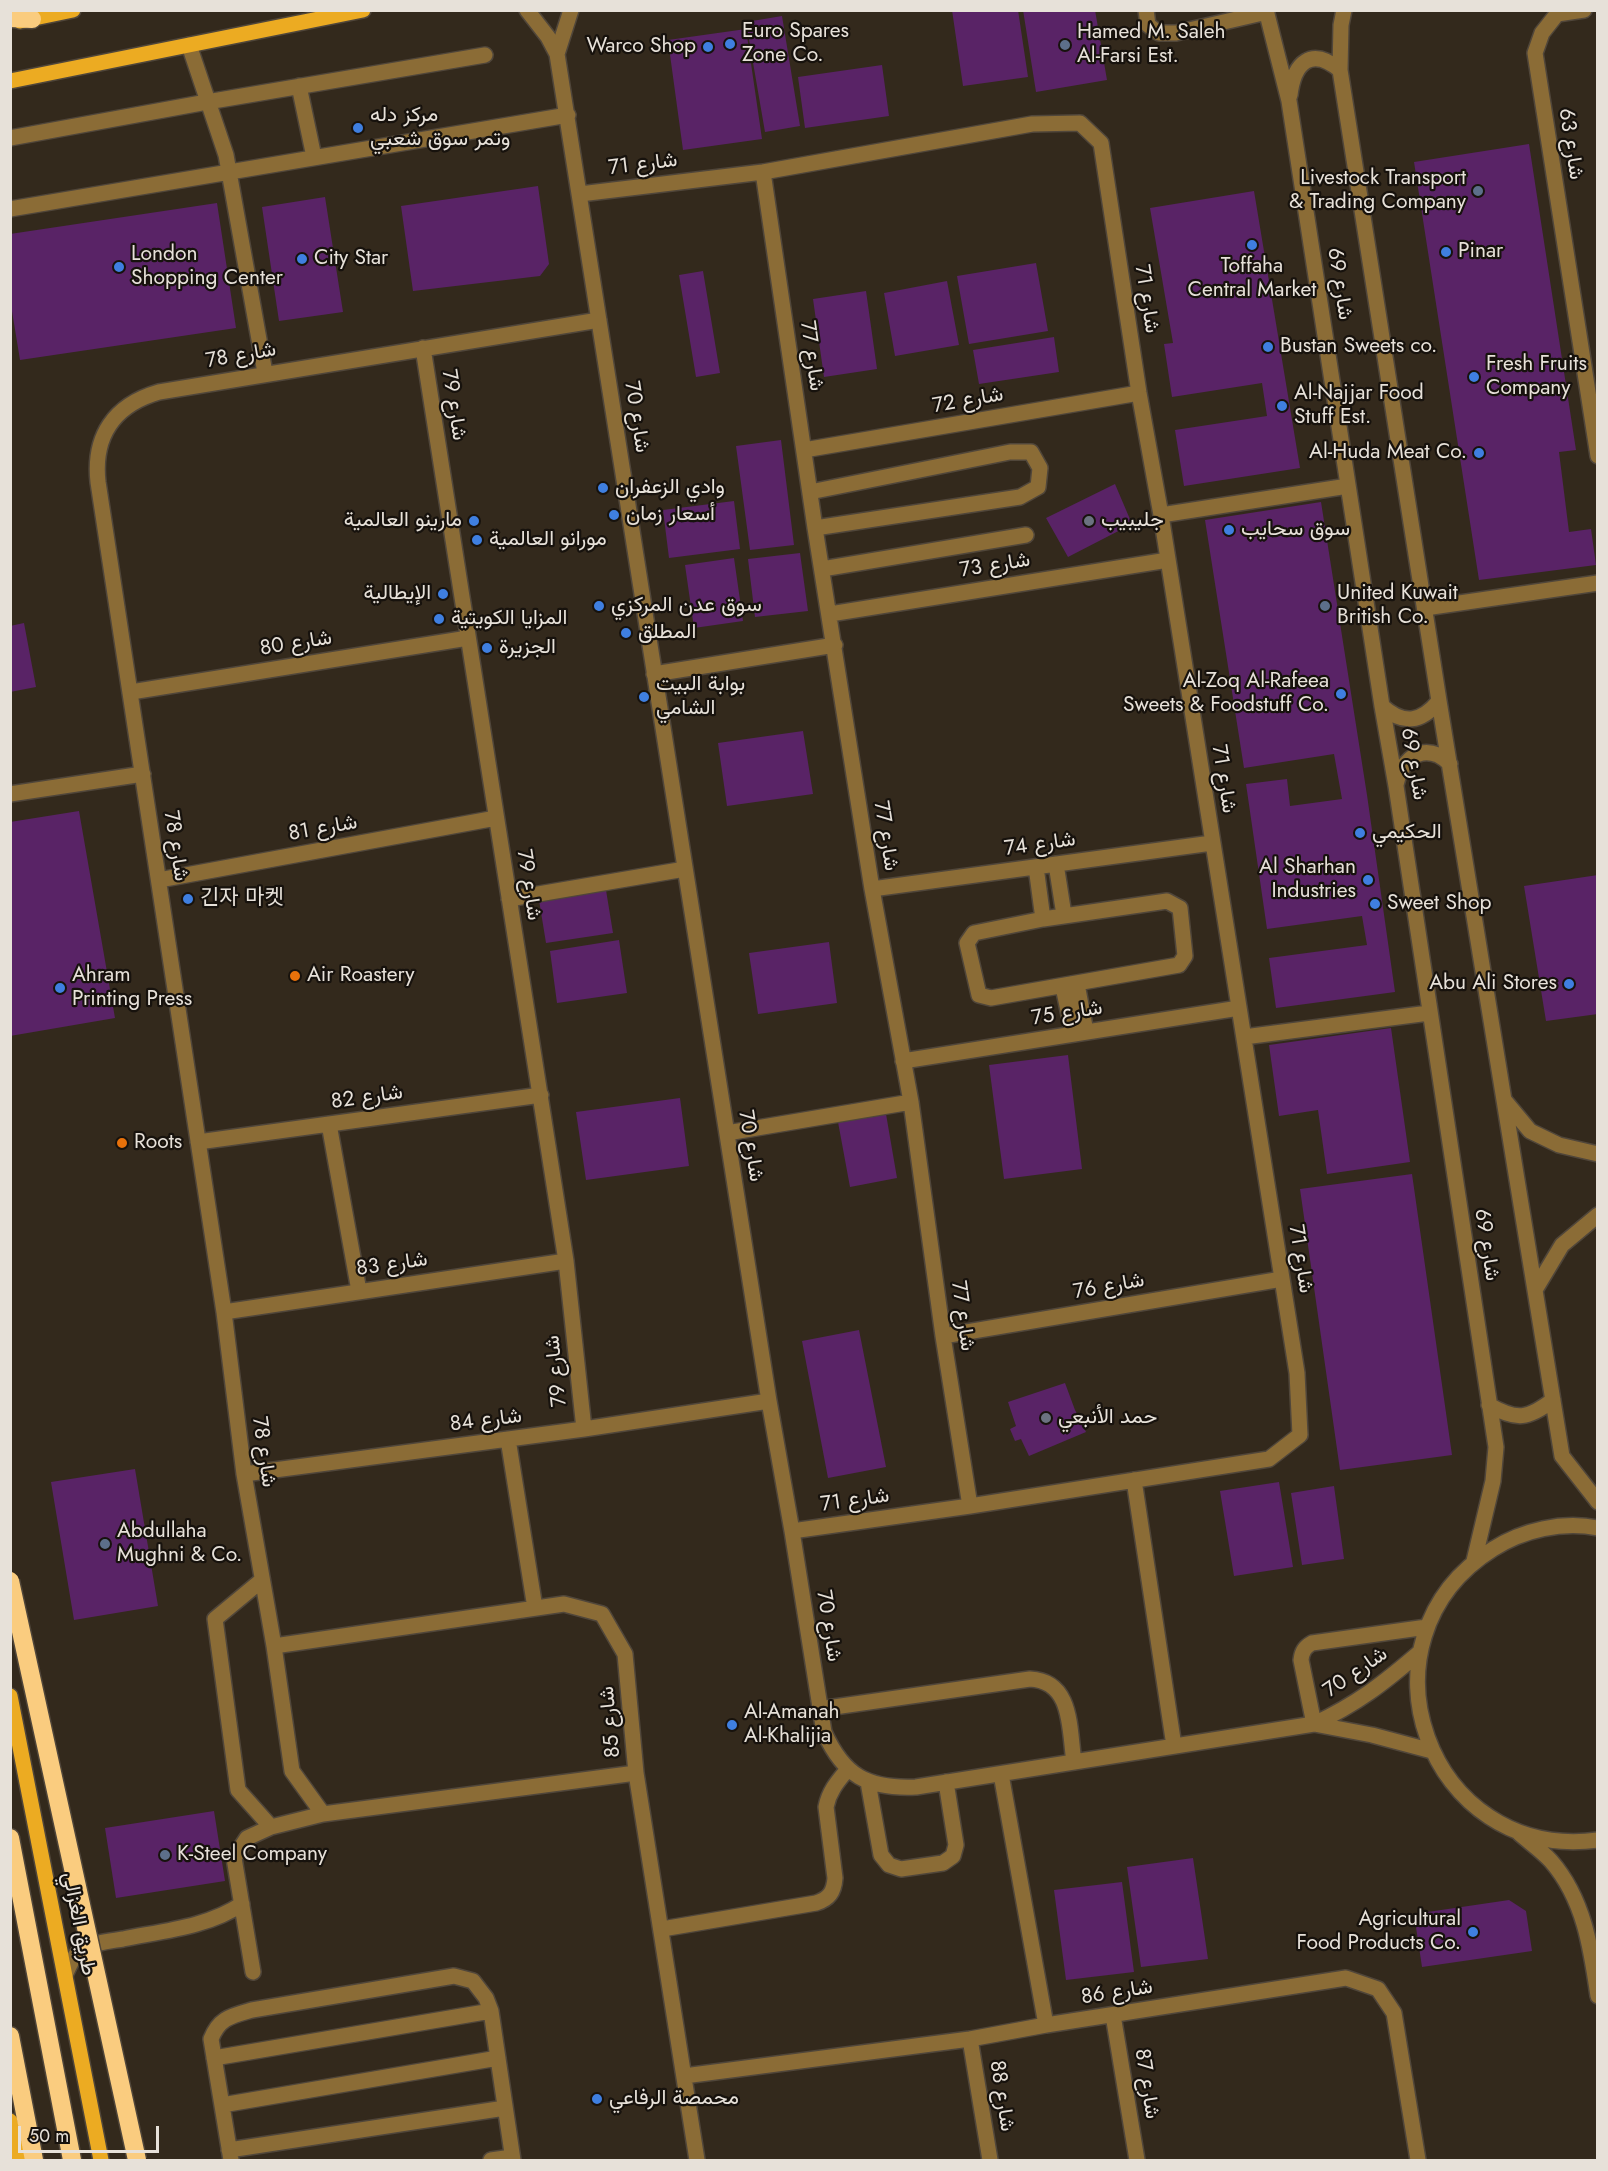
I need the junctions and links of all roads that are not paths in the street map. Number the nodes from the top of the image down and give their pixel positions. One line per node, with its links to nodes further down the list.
1 (73, 10): 10 (main road)
2 (363, 10): 12 (main road)
3 (527, 10): 13 (street, شارع 70)
4 (571, 10): 13 (street, شارع 70)
5 (1146, 10): 8 (street)
6 (1344, 10): 15 (street, شارع 69)
7 (1584, 10): 32 (street, شارع 63)
8 (1267, 11): 18 (street, شارع 69)
9 (10, 18): 10 (highway)
10 (32, 19): 11 (main road)
11 (10, 23)
12 (189, 45): 16 (main road); 19 (street)
13 (557, 54): 20 (street, شارع 70)
14 (485, 55): 17 (street)
15 (1340, 70): 18 (street); 41 (street, شارع 69)
16 (10, 81)
17 (300, 86): 19 (street); 22 (street)
18 (1289, 100): 33 (street, شارع 69)
19 (207, 102): 21 (street); 23 (street)
20 (568, 115): 22 (street); 25 (street, شارع 70)
21 (10, 138)
22 (314, 157): 23 (street)
23 (230, 172): 26 (street); 29 (street)
24 (763, 172): 25 (street, شارع 71); 30 (street, شارع 71); 31 (street, شارع 77)
25 (579, 194): 27 (street, شارع 70)
26 (10, 209)
27 (599, 320): 28 (street, شارع 78); 45 (street, شارع 70)
28 (423, 348): 29 (street, شارع 78); 43 (street, شارع 79)
29 (266, 373): 46 (street, شارع 78)
30 (1139, 393): 31 (street, شارع 72); 35 (street, شارع 71)
31 (804, 450): 34 (street, شارع 77)
32 (1598, 456)
33 (1348, 486): 35 (street); 48 (street, شارع 69)
34 (810, 492): 36 (street, شارع 77); 36 (street)
35 (1161, 515): 38 (street, شارع 71)
36 (815, 528): 39 (street, شارع 77)
37 (1026, 535): 39 (street)
38 (1168, 560): 42 (street, شارع 73); 54 (street, شارع 71)
39 (822, 569): 42 (street, شارع 77)
40 (1598, 582): 41 (street)
41 (1425, 608): 47 (street, شارع 69)
42 (830, 614): 44 (street, شارع 77)
43 (468, 638): 46 (street, شارع 80); 53 (street, شارع 79)
44 (835, 645): 45 (street); 59 (street, شارع 77)
45 (654, 674): 57 (street, شارع 70)
46 (130, 692): 50 (street, شارع 78)
47 (1439, 701): 48 (street); 49 (street, شارع 69)
48 (1382, 706): 51 (street, شارع 69)
49 (1450, 764): 51 (street); 70 (street, شارع 69)
50 (143, 774): 52 (street); 58 (street, شارع 78)
51 (1396, 786): 65 (street, شارع 69)
52 (10, 794)
53 (496, 818): 58 (street, شارع 81); 60 (street, شارع 79)
54 (1212, 843): 55 (street, شارع 74); 64 (street, شارع 71)
55 (1056, 864): 56 (street, شارع 74); 61 (street)
56 (1036, 867): 59 (street, شارع 74); 62 (street)
57 (685, 869): 60 (street); 73 (street, شارع 70)
58 (159, 880): 74 (street, شارع 78)
59 (872, 889): 68 (street, شارع 77)
60 (509, 898): 69 (street, شارع 79)
61 (1064, 915): 62 (street); 63 (street)
62 (1042, 919): 63 (street)
63 (1070, 986): 66 (street)
64 (1239, 1008): 66 (street, شارع 75); 67 (street, شارع 71)
65 (1429, 1013): 67 (street); 85 (street, شارع 69)
66 (1079, 1033): 68 (street, شارع 75)
67 (1244, 1037): 78 (street, شارع 71)
68 (903, 1060): 71 (street, شارع 77)
69 (541, 1095): 72 (street, شارع 82); 77 (street, شارع 79)
70 (1505, 1101): 75 (street); 79 (street, شارع 69)
71 (911, 1102): 73 (street); 82 (street, شارع 77)
72 (329, 1124): 74 (street, شارع 82); 80 (street)
73 (727, 1133): 84 (street, شارع 70)
74 (198, 1142): 81 (street, شارع 78)
75 (1598, 1154)
76 (1598, 1215): 79 (street)
77 (566, 1261): 80 (street, شارع 83); 86 (street, شارع 79)
78 (1282, 1279): 82 (street, شارع 76); 89 (street, شارع 71)
79 (1535, 1290): 83 (street, شارع 69)
80 (358, 1291): 81 (street, شارع 83)
81 (224, 1312): 88 (street, شارع 78)
82 (943, 1336): 91 (street, شارع 77)
83 (1553, 1400): 85 (street); 90 (street, شارع 69)
84 (769, 1401): 86 (street, شارع 84); 93 (street, شارع 70)
85 (1489, 1405): 94 (street, شارع 69)
86 (584, 1429): 87 (street, شارع 84)
87 (508, 1439): 88 (street, شارع 84); 97 (street)
88 (244, 1474): 95 (street, شارع 78)
89 (1134, 1480): 91 (street, شارع 71); 104 (street)
90 (1598, 1502)
91 (970, 1506): 93 (street, شارع 71)
92 (1598, 1528): 94 (street)
93 (792, 1531): 102 (street, شارع 70)
94 (1474, 1561): 98 (street)
95 (262, 1580): 99 (street, شارع 78); 113 (street)
96 (10, 1581): 140 (highway, bridge)
97 (535, 1608): 99 (street, شارع 85); 108 (street, شارع 85)
98 (1426, 1627): 100 (street); 103 (street)
99 (274, 1646): 112 (street, شارع 78)
100 (1420, 1652): 103 (street, شارع 70); 105 (street)
101 (10, 1696): 121 (main road, طريق الغزالي)
102 (820, 1709): 106 (street); 107 (street, شارع 70)
103 (1314, 1724): 104 (street, شارع 70); 105 (street, شارع 70)
104 (1174, 1746): 106 (street, شارع 70)
105 (1432, 1750): 114 (street)
106 (1074, 1762): 109 (street, شارع 70)
107 (848, 1769): 110 (street, شارع 70); 118 (street)
108 (636, 1773): 112 (street); 118 (street, شارع 85)
109 (1001, 1774): 111 (street, شارع 70); 125 (street)
110 (868, 1782): 111 (street, شارع 70); 111 (street)
111 (946, 1782)
112 (324, 1814): 113 (street)
113 (271, 1827): 117 (street)
114 (1514, 1830): 116 (street); 119 (street)
115 (10, 1838): 138 (highway)
116 (1598, 1840)
117 (242, 1904): 120 (street); 121 (street)
118 (662, 1929): 130 (street, شارع 85)
119 (1595, 1947): 122 (street)
120 (253, 1972)
121 (65, 1975): 139 (main road, طريق الغزالي)
122 (1598, 1996)
123 (491, 2011): 128 (street); 128 (street); 129 (street)
124 (1113, 2015): 125 (street, شارع 86); 144 (street, شارع 87); 145 (street, شارع 86)
125 (1046, 2025): 127 (street, شارع 86)
126 (10, 2036): 137 (highway)
127 (970, 2039): 130 (street, شارع 86); 143 (street, شارع 88)
128 (214, 2058): 131 (street)
129 (498, 2058): 131 (street); 132 (street)
130 (684, 2076): 142 (street, شارع 85)
131 (222, 2105): 134 (street)
132 (505, 2108): 134 (street); 135 (street)
133 (10, 2121): 136 (main road)
134 (230, 2155)
135 (512, 2159): 141 (street)
136 (18, 2160)
137 (34, 2160)
138 (72, 2160)
139 (101, 2160)
140 (137, 2160)
141 (491, 2160)
142 (697, 2160)
143 (990, 2160)
144 (1137, 2160)
145 (1418, 2160)

